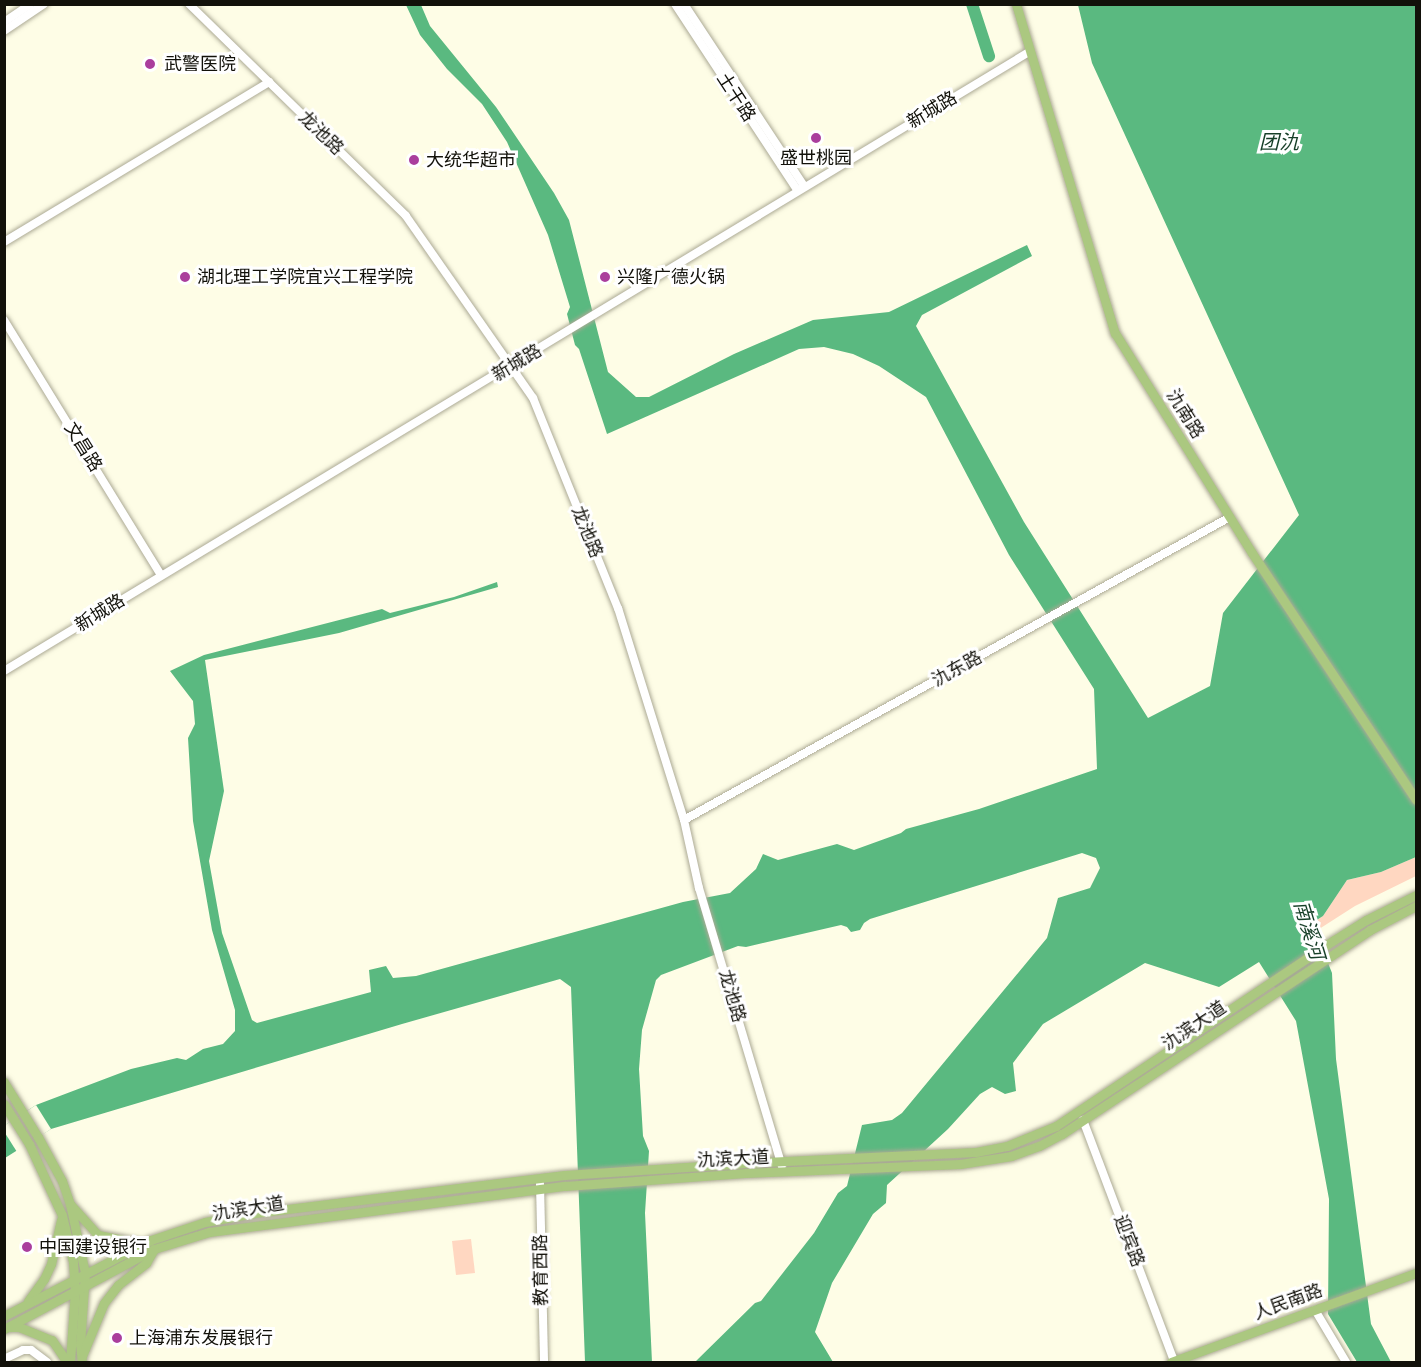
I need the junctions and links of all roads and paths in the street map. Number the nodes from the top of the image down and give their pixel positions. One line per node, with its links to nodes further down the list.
1 (31, 4): 7 (street)
2 (45, 4): 8 (street)
3 (189, 4): 10 (street, 龙池路)
4 (675, 4): 11 (street, 土干路)
5 (684, 4): 11 (street, 土干路)
6 (1016, 4): 9 (main road, 氿南路)
7 (4, 22)
8 (4, 31)
9 (1029, 52): 11 (street, 新城路); 15 (main road, 氿南路)
10 (269, 82): 12 (street); 14 (street, 龙池路)
11 (801, 188): 14 (street, 新城路)
12 (4, 242)
13 (4, 320): 16 (street, 文昌路)
14 (511, 366): 16 (street, 新城路); 19 (street, 龙池路)
15 (1230, 517): 18 (main road, 氿南路); 19 (street, 氿东路)
16 (161, 575): 17 (street, 新城路)
17 (4, 671)
18 (1416, 800)
19 (684, 820): 26 (street, 龙池路)
20 (1416, 895): 22 (main road, 氿滨大道)
21 (1416, 906): 22 (main road, 氿滨大道)
22 (1271, 988): 25 (main road, 氿滨大道); 26 (main road, 氿滨大道)
23 (4, 1082): 30 (main road)
24 (4, 1104): 31 (main road)
25 (1083, 1120): 27 (main road, 氿滨大道); 47 (street, 迎宾路)
26 (780, 1161): 27 (street, 龙池路); 28 (main road, 氿滨大道)
27 (783, 1173): 29 (main road, 氿滨大道)
28 (539, 1178): 29 (street, 教育西路); 32 (main road, 氿滨大道)
29 (540, 1189): 33 (main road, 氿滨大道); 46 (street, 教育西路)
30 (70, 1204): 32 (main road); 34 (main road)
31 (62, 1215): 36 (main road); 39 (main road)
32 (143, 1244): 34 (main road, 氿滨大道)
33 (154, 1250): 37 (main road, 氿滨大道); 44 (main road)
34 (85, 1273): 36 (main road, 氿滨大道); 37 (main road)
35 (1416, 1273): 40 (main road, 人民南路)
36 (73, 1278): 38 (main road); 39 (main road, 氿滨大道)
37 (86, 1284): 38 (main road, 氿滨大道); 44 (main road)
38 (75, 1290): 42 (main road, 氿滨大道); 44 (main road)
39 (25, 1305): 41 (main road, 氿滨大道)
40 (1319, 1308): 47 (main road, 人民南路); 48 (street)
41 (4, 1316)
42 (6, 1328): 44 (main road)
43 (4, 1359): 45 (street)
44 (75, 1361)
45 (47, 1362)
46 (544, 1362)
47 (1172, 1362)
48 (1346, 1362)

